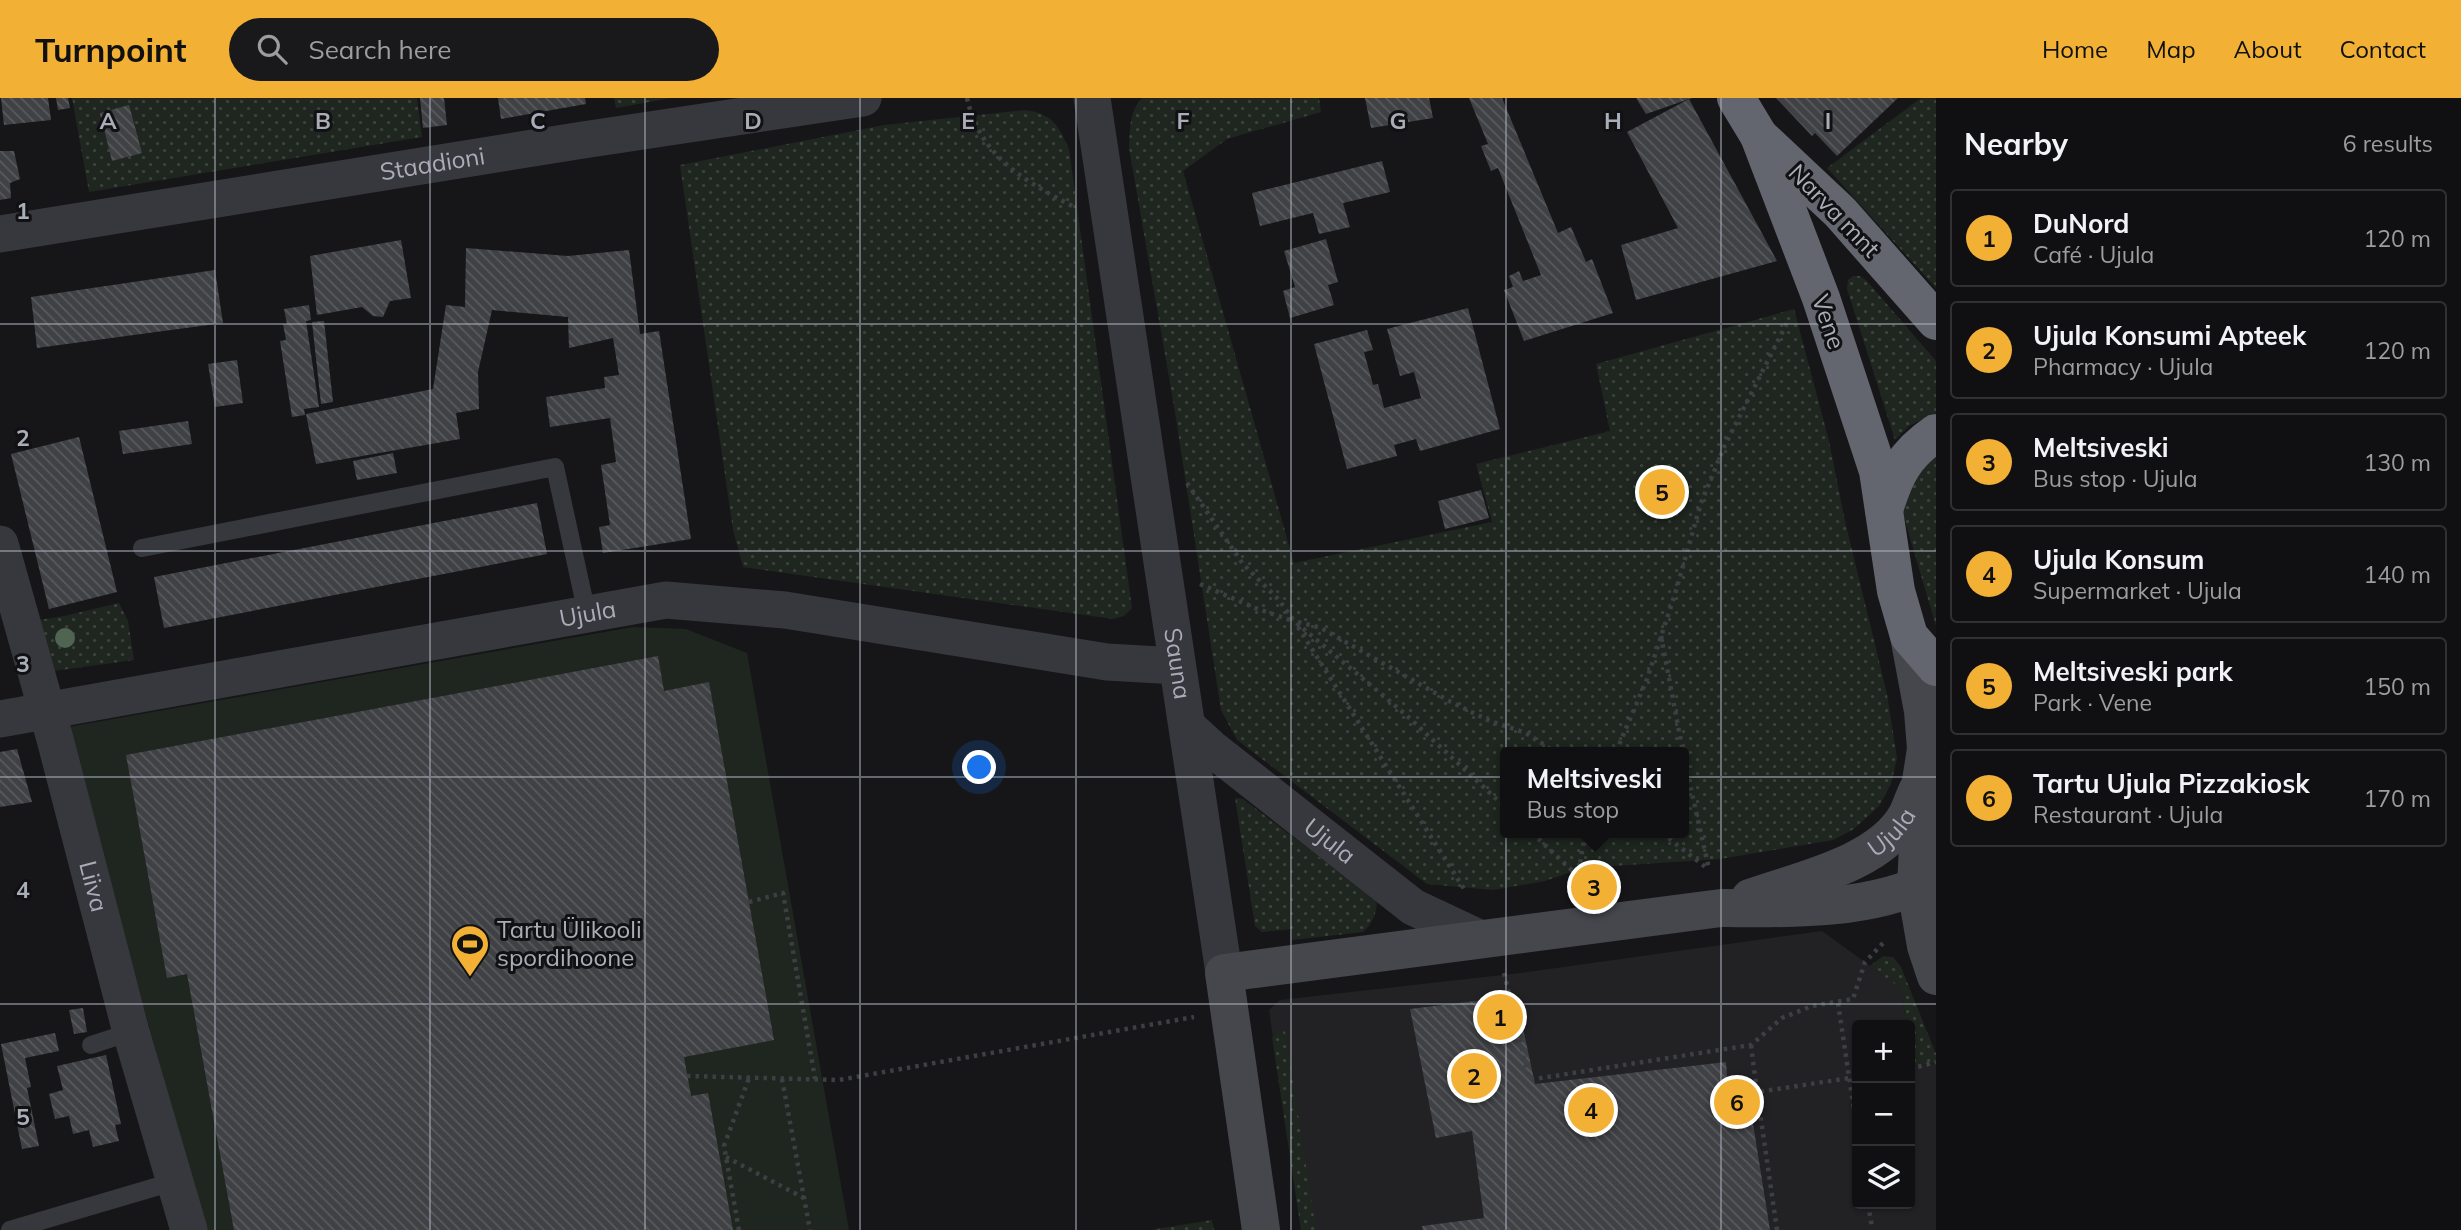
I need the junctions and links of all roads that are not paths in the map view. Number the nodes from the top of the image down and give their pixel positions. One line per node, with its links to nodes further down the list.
1 (863, 98): 5 (street, Staadioni)
2 (1092, 98): 13 (street, Sauna)
3 (1736, 98): 4 (highway, Narva mnt)
4 (1759, 136): 6 (highway, Narva mnt); 8 (highway, Vene)
5 (0, 234)
6 (1936, 321)
7 (1936, 433): 8 (highway)
8 (1883, 512): 12 (highway, Vene)
9 (0, 544): 15 (street, Liiva)
10 (142, 548): 11 (lane)
11 (587, 614): 13 (street, Ujula); 15 (street, Ujula)
12 (1909, 636): 14 (highway); 18 (street)
13 (1177, 666): 17 (street, Sauna)
14 (1936, 667)
15 (46, 710): 16 (street, Ujula); 24 (street, Liiva)
16 (0, 719)
17 (1188, 727): 21 (street, Ujula); 22 (street, Sauna)
18 (1921, 781): 19 (street); 20 (street, Ujula)
19 (1926, 883): 20 (street, Ujula); 23 (street)
20 (1721, 908): 21 (street, Ujula)
21 (1481, 939): 22 (street, Ujula)
22 (1224, 973): 29 (street, Sauna)
23 (1936, 976)
24 (131, 1032): 25 (lane); 26 (street, Liiva)
25 (92, 1045)
26 (176, 1181): 27 (lane); 28 (street, Liiva)
27 (10, 1230)
28 (189, 1230)
29 (1261, 1230)

